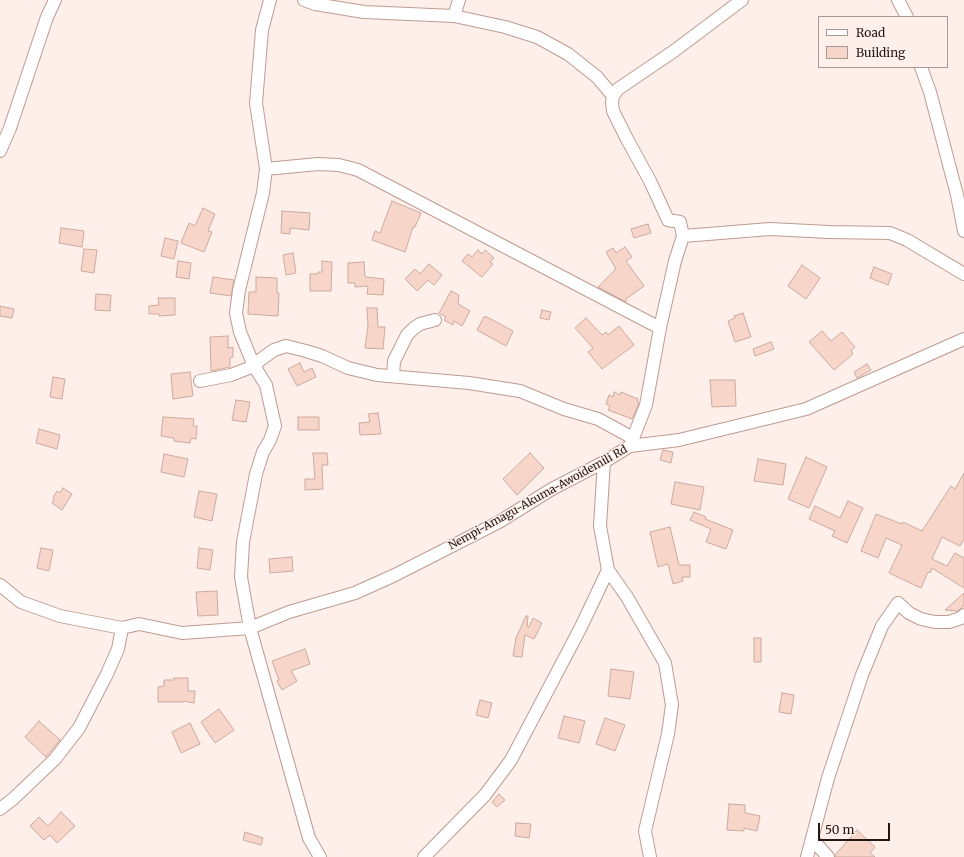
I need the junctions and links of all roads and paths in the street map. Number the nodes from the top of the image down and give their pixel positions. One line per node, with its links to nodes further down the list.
1 (55, 0): 11 (street)
2 (270, 0): 12 (street)
3 (304, 0): 7 (street)
4 (459, 0): 7 (street)
5 (742, 0): 10 (street)
6 (898, 0): 8 (street)
7 (454, 16): 10 (street)
8 (906, 16)
9 (921, 68): 13 (street)
10 (613, 96): 14 (street)
11 (0, 151)
12 (266, 169): 17 (street); 19 (street)
13 (964, 231)
14 (683, 236): 15 (street); 17 (street)
15 (964, 274)
16 (435, 320): 20 (street)
17 (660, 328): 22 (street)
18 (964, 339): 22 (street, Nempi-Amagu-Akuma-Awoidemili Rd)
19 (254, 366): 20 (street); 21 (street); 28 (street)
20 (393, 376): 22 (street)
21 (200, 380)
22 (632, 442): 23 (street, Nempi-Amagu-Akuma-Awoidemili Rd)
23 (604, 462): 24 (street); 28 (street, Nempi-Amagu-Akuma-Awoidemili Rd)
24 (608, 570): 32 (street); 33 (street)
25 (0, 585): 27 (street, Nempi-Amagu-Akuma-Awoidemili Rd)
26 (964, 615): 30 (street)
27 (122, 628): 28 (street, Nempi-Amagu-Akuma-Awoidemili Rd); 29 (street)
28 (250, 628): 31 (street)
29 (0, 809)
30 (813, 840): 34 (street); 35 (street)
31 (320, 857)
32 (424, 857)
33 (650, 857)
34 (807, 857)
35 (828, 857)

